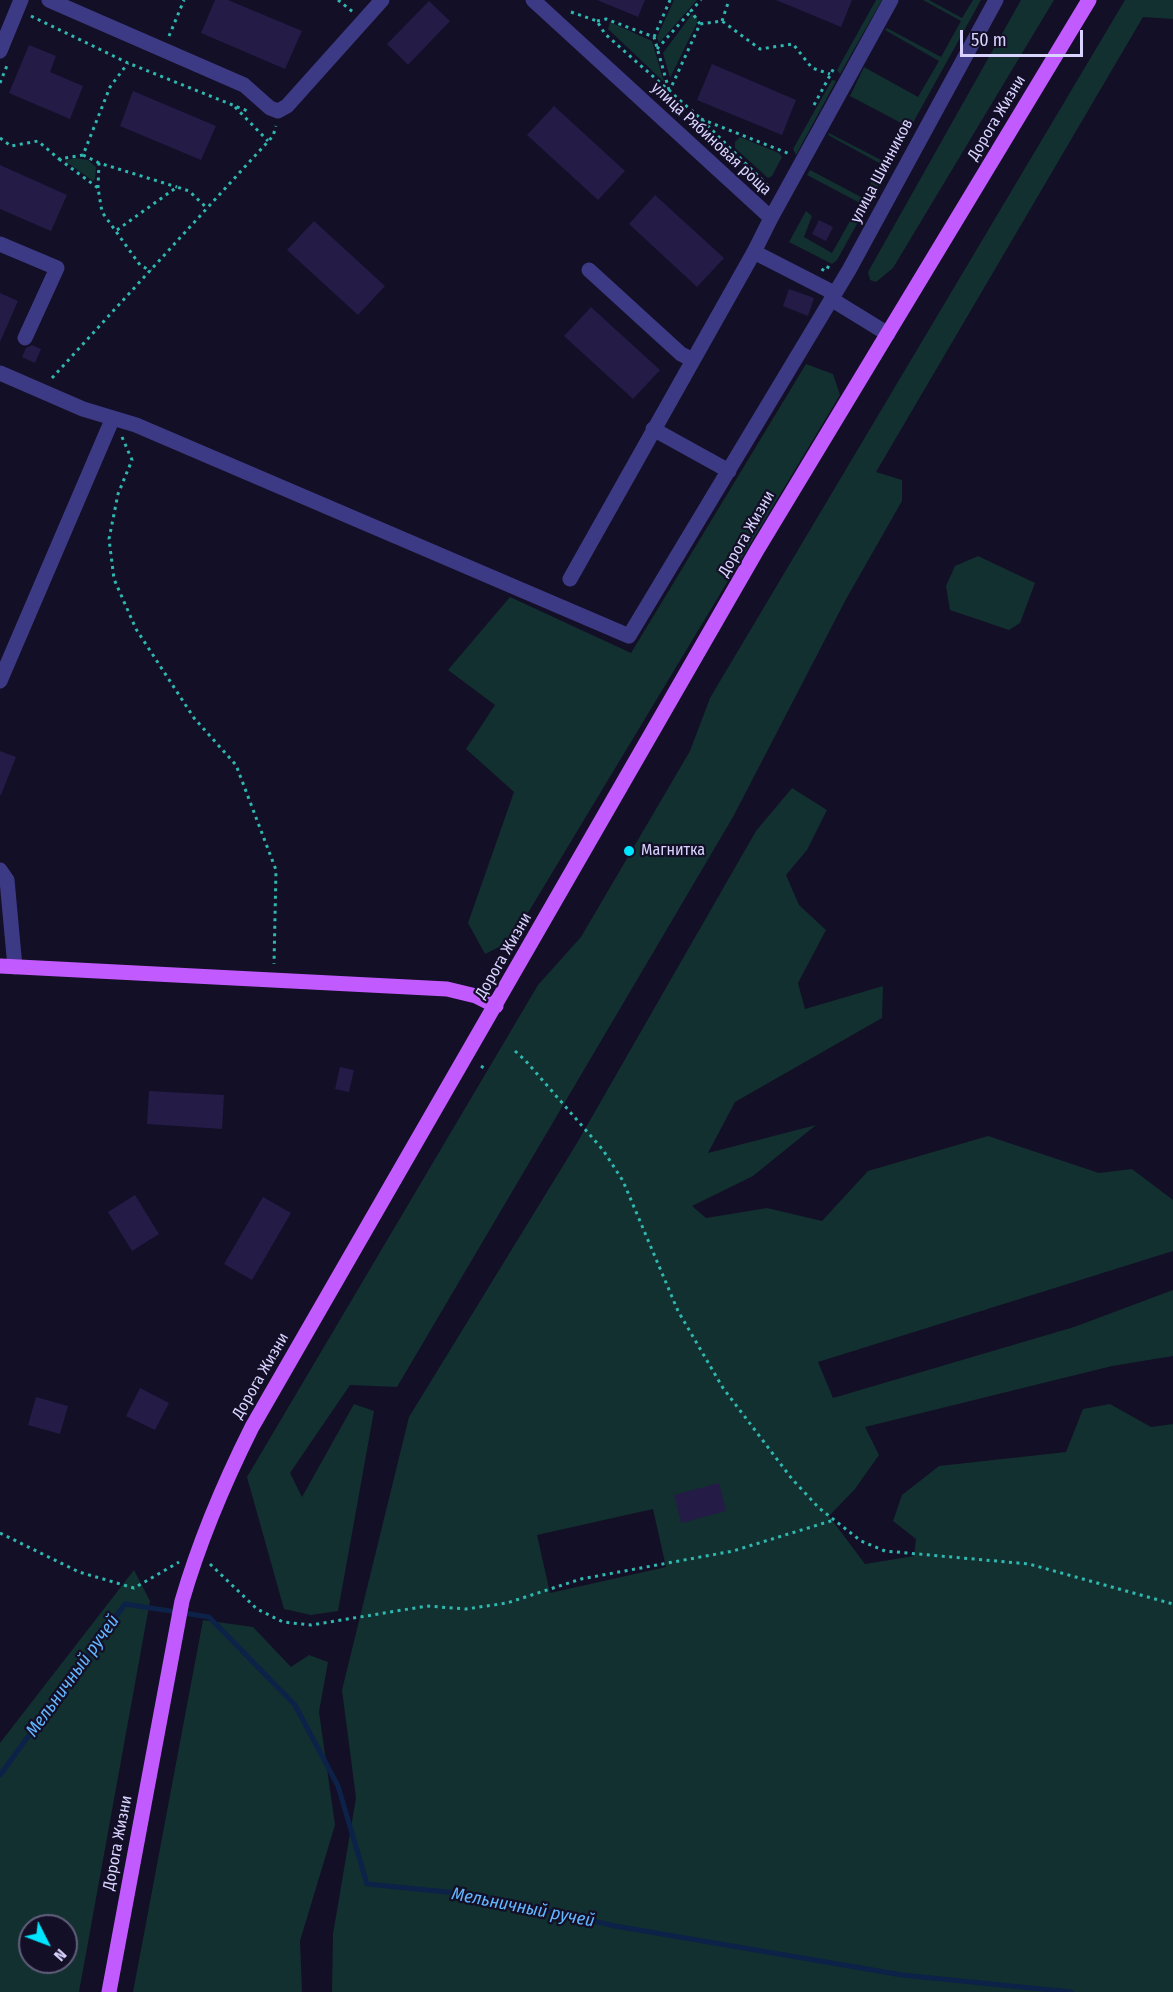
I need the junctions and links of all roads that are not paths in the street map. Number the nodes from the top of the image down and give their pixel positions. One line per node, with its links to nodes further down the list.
1 (21, 0): 8 (street)
2 (49, 0): 3 (street)
3 (382, 0)
4 (533, 0): 9 (street, улица Рябиновая роща)
5 (891, 0): 9 (street)
6 (996, 0): 13 (street, улица Шинников)
7 (1089, 0): 14 (main road, Дорога Жизни)
8 (6, 52)
9 (771, 218): 11 (street, улица Рябиновая роща)
10 (0, 244): 15 (street)
11 (754, 252): 13 (street); 16 (street, улица Рябиновая роща)
12 (589, 270): 16 (street)
13 (832, 296): 14 (street); 20 (street, улица Шинников)
14 (888, 334): 25 (main road, Дорога Жизни)
15 (26, 338)
16 (692, 359): 19 (street, улица Рябиновая роща)
17 (0, 373): 18 (street)
18 (112, 420): 20 (street, улица Шинников); 22 (street)
19 (653, 429): 20 (street); 21 (street, улица Рябиновая роща)
20 (729, 471)
21 (570, 579)
22 (0, 681)
23 (0, 870): 24 (street)
24 (8, 966): 25 (main road)
25 (496, 1006): 26 (main road, Дорога Жизни)
26 (109, 1992)

